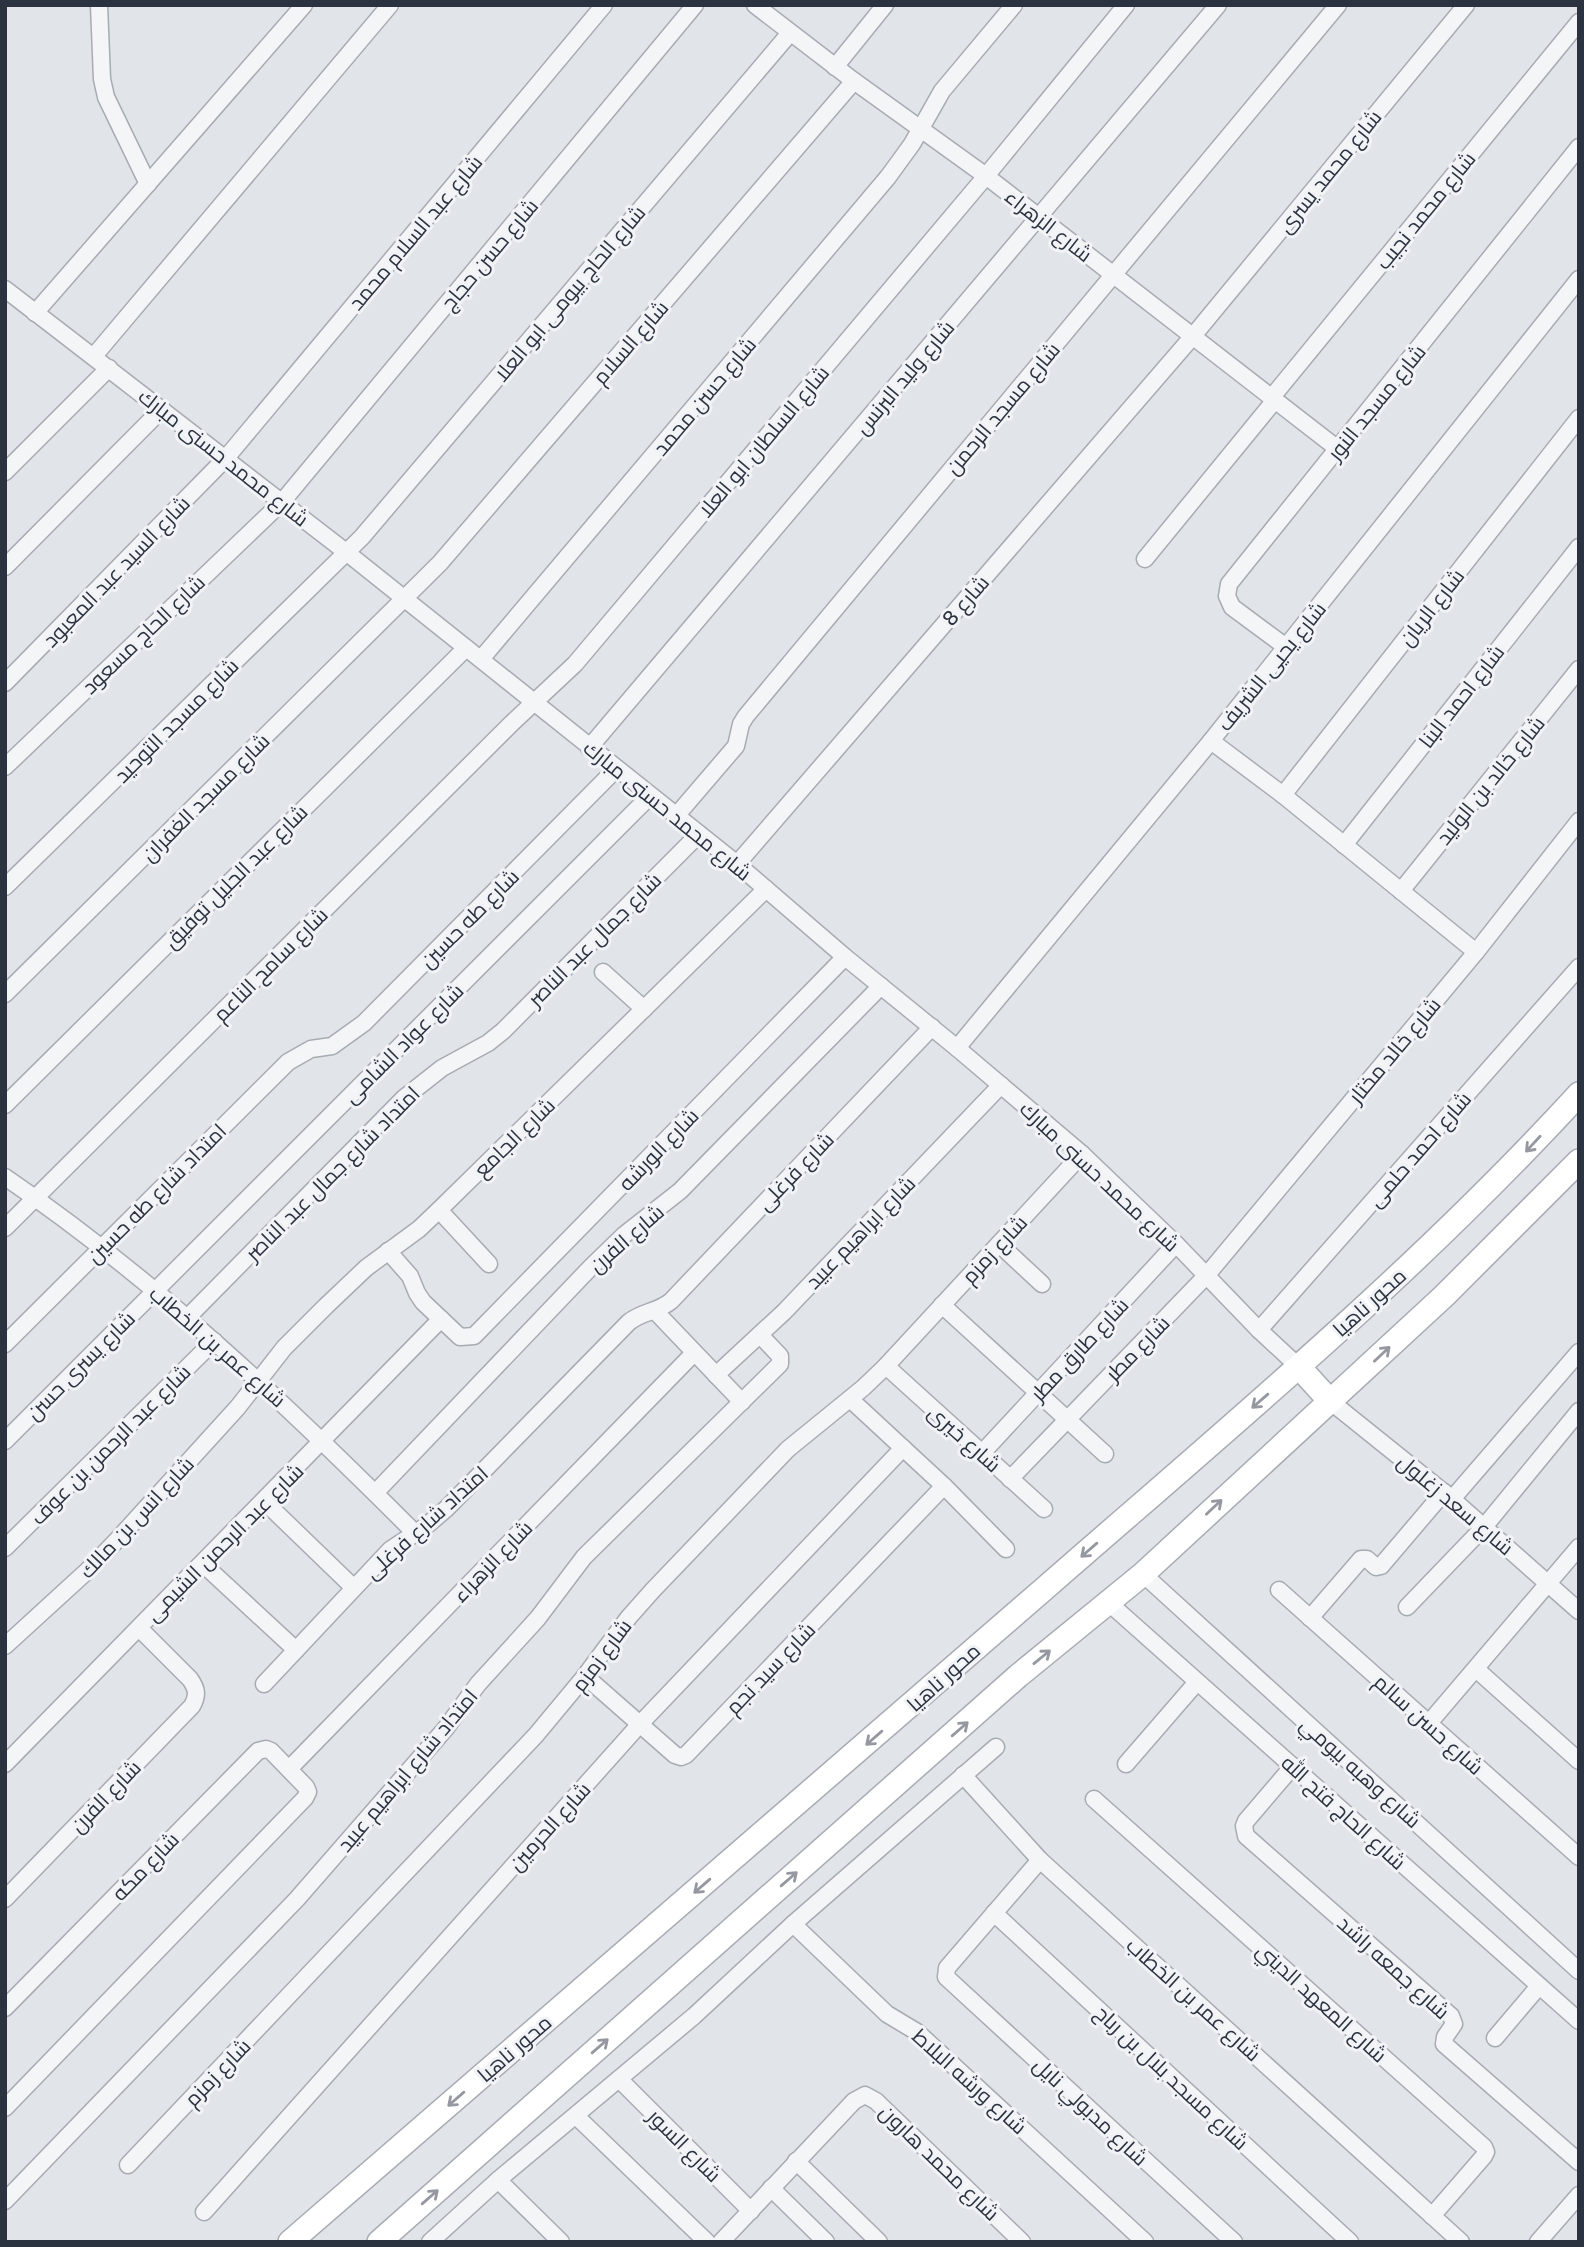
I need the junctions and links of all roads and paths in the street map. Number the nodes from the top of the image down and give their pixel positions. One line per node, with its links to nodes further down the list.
1 (99, 5): 20 (street)
2 (304, 5): 20 (street)
3 (390, 5): 27 (street)
4 (604, 5): 33 (street, شارع عبد السلام محمد)
5 (695, 5): 35 (street, شارع حسن حجاج)
6 (885, 5): 15 (street)
7 (1014, 5): 17 (street, شارع حسن محمد)
8 (1126, 5): 19 (street, شارع السلطان ابو العلا)
9 (1218, 5): 21 (street, شارع وليد البرنس)
10 (1338, 5): 22 (street, شارع مسجد الرحمن)
11 (1466, 5): 26 (street, شارع محمد يسرى)
12 (765, 8): 14 (street, شارع الزهراء)
13 (1579, 22): 29 (street, شارع محمد نجيب)
14 (790, 33): 15 (street, شارع الزهراء); 37 (street, شارع الحاج بيومى ابو العلا)
15 (835, 67): 16 (street, شارع الزهراء)
16 (853, 81): 17 (street, شارع الزهراء); 40 (street, شارع السلام)
17 (921, 128): 19 (street, شارع الزهراء); 43 (street, شارع حسن محمد)
18 (1579, 147): 32 (street, شارع مسجد النور)
19 (986, 176): 21 (street, شارع الزهراء); 46 (street, شارع السلطان ابو العلا)
20 (148, 184): 25 (street)
21 (1039, 217): 22 (street, شارع الزهراء); 48 (street, شارع وليد البرنس)
22 (1113, 275): 26 (street, شارع الزهراء); 53 (street, شارع مسجد الرحمن)
23 (1579, 279): 41 (street, شارع يحيى الشريف)
24 (5, 289): 25 (street, شارع محمد حسنى مبارك)
25 (35, 313): 27 (street, شارع محمد حسنى مبارك)
26 (1193, 336): 29 (street, شارع الزهراء); 57 (street, شارع 8)
27 (94, 356): 28 (street, شارع محمد حسنى مبارك)
28 (109, 368): 30 (street, شارع محمد حسنى مبارك); 34 (street)
29 (1274, 399): 32 (street, شارع الزهراء); 38 (street, شارع محمد نجيب)
30 (162, 409): 33 (street, شارع محمد حسنى مبارك); 39 (street)
31 (1579, 418): 51 (street, شارع الريان)
32 (1338, 449): 41 (street, شارع مسجد النور)
33 (226, 458): 35 (street, شارع محمد حسنى مبارك); 45 (street, شارع السيد عبد المعبود)
34 (5, 472)
35 (282, 502): 37 (street, شارع محمد حسنى مبارك); 49 (street, شارع الحاج مسعود)
36 (1579, 547): 56 (street, شارع احمد البنا)
37 (346, 552): 40 (street, شارع محمد حسنى مبارك); 58 (street, شارع مسجد التوحيد)
38 (1144, 559)
39 (5, 567)
40 (404, 600): 42 (street, شارع محمد حسنى مبارك); 66 (street, شارع مسجد الغفران)
41 (1286, 647): 47 (street, شارع يحيى الشريف)
42 (466, 648): 43 (street, شارع محمد حسنى مبارك); 74 (street, شارع عبد الجليل توفيق)
43 (481, 659): 46 (street, شارع محمد حسنى مبارك)
44 (1579, 668): 60 (street, شارع خالد بن الوليد)
45 (5, 683)
46 (534, 701): 48 (street, شارع محمد حسنى مبارك); 78 (street, شارع سامح الناعم)
47 (1211, 741): 51 (street); 70 (street, شارع يحيى الشريف)
48 (589, 748): 50 (street, شارع محمد حسنى مبارك)
49 (5, 767)
50 (616, 769): 52 (street, شارع محمد حسنى مبارك); 71 (street, شارع طه حسين)
51 (1283, 795): 56 (street)
52 (650, 796): 53 (street, شارع محمد حسنى مبارك); 88 (street, شارع عواد الشامى)
53 (676, 816): 55 (street, شارع محمد حسنى مبارك)
54 (1579, 821): 61 (street, شارع خالد مختار)
55 (699, 834): 57 (street, شارع محمد حسنى مبارك); 69 (street, شارع جمال عبد الناصر)
56 (1344, 845): 60 (street)
57 (737, 864): 59 (street, شارع محمد حسنى مبارك)
58 (5, 887)
59 (766, 889): 62 (street, شارع محمد حسنى مبارك); 67 (street, شارع الجامع)
60 (1401, 891): 61 (street)
61 (1476, 952): 86 (street, شارع خالد مختار)
62 (845, 957): 65 (street, شارع محمد حسنى مبارك); 92 (street, شارع الورشه)
63 (1579, 967): 93 (street, شارع احمد حلمى)
64 (603, 972): 67 (street)
65 (881, 986): 68 (street, شارع محمد حسنى مبارك); 116 (street, شارع الفرن)
66 (5, 994)
67 (644, 1009): 79 (street, شارع الجامع)
68 (932, 1027): 70 (street, شارع محمد حسنى مبارك); 90 (street, شارع فرغلى)
69 (488, 1043): 91 (street, امتداد شارع جمال عبد الناصر)
70 (957, 1048): 72 (street, شارع محمد حسنى مبارك)
71 (311, 1049): 83 (street, امتداد شارع طه حسين)
72 (1001, 1085): 75 (street, شارع محمد حسنى مبارك); 94 (street, شارع ابراهيم عبيد)
73 (1579, 1094): 100 (main road, محور ناهيا, one-way to 100)
74 (5, 1105)
75 (1082, 1154): 81 (street, شارع زمزم); 82 (street, شارع محمد حسنى مبارك)
76 (1579, 1161): 105 (main road, one-way to 76)
77 (5, 1177): 78 (street, شارع عمر بن الخطاب)
78 (36, 1198): 80 (street, شارع سامح الناعم); 83 (street, شارع عمر بن الخطاب)
79 (439, 1210): 84 (street, شارع الجامع); 85 (street)
80 (5, 1228)
81 (999, 1244): 87 (street); 89 (street, شارع زمزم)
82 (1176, 1244): 86 (street, شارع محمد حسنى مبارك); 103 (street, شارع طارق مطر)
83 (101, 1247): 88 (street, شارع عمر بن الخطاب); 96 (street, امتداد شارع طه حسين)
84 (388, 1251): 92 (street); 102 (street, شارع الجامع)
85 (489, 1264)
86 (1206, 1276): 93 (street, شارع محمد حسنى مبارك); 108 (street, شارع مطر)
87 (1042, 1284)
88 (155, 1290): 91 (street, شارع عمر بن الخطاب); 109 (street, شارع يسرى حسن)
89 (942, 1305): 99 (street, شارع زمزم); 103 (street)
90 (655, 1311): 98 (street); 121 (street, امتداد شارع فرغلى)
91 (187, 1317): 95 (street, شارع عمر بن الخطاب)
92 (441, 1319): 110 (street, شارع عبد الرحمن الشيمى)
93 (1259, 1330): 100 (street, شارع محمد حسنى مبارك)
94 (760, 1335): 101 (street, شارع ابراهيم عبيد); 106 (street, امتداد شارع ابراهيم عبيد)
95 (214, 1340): 102 (street, شارع عمر بن الخطاب); 122 (street, شارع عبد الرحمن بن عوف)
96 (5, 1344)
97 (1579, 1352): 117 (street)
98 (694, 1353): 101 (street); 148 (street, شارع الزهراء)
99 (886, 1366): 104 (street, شارع زمزم); 112 (street, شارع خيرى)
100 (1299, 1367): 105 (main road); 175 (main road, محور ناهيا, one-way to 175)
101 (716, 1375): 106 (street)
102 (259, 1380): 110 (street, شارع عمر بن الخطاب); 135 (street, شارع انس بن مالك)
103 (1038, 1393): 108 (street); 112 (street, شارع طارق مطر)
104 (850, 1399): 111 (street); 138 (street, شارع زمزم)
105 (1330, 1401): 117 (street, شارع سعد زغلول); 126 (main road, one-way to 105)
106 (742, 1402): 169 (street, امتداد شارع ابراهيم عبيد)
107 (1579, 1411): 120 (street)
108 (1067, 1419): 113 (street); 114 (street, شارع مطر)
109 (5, 1441)
110 (323, 1441): 116 (street, شارع عمر بن الخطاب); 118 (street, شارع عبد الرحمن الشيمى)
111 (903, 1448): 115 (street); 142 (street, شارع الحرمين)
112 (982, 1453): 114 (street, شارع خيرى)
113 (1105, 1454)
114 (1010, 1479): 119 (street, شارع خيرى)
115 (944, 1486): 124 (street); 142 (street, شارع سيد نجم)
116 (375, 1493): 121 (street, شارع عمر بن الخطاب)
117 (1448, 1496): 120 (street, شارع سعد زغلول); 133 (street)
118 (264, 1501): 125 (street, شارع عبد الرحمن الشيمى); 128 (street)
119 (1044, 1509)
120 (1484, 1527): 127 (street, شارع سعد زغلول); 131 (street)
121 (415, 1533): 128 (street, امتداد شارع فرغلى)
122 (5, 1548)
123 (1579, 1548): 127 (street)
124 (1006, 1549)
125 (203, 1563): 134 (street, شارع عبد الرحمن الشيمى); 136 (street)
126 (1143, 1574): 130 (main road); 156 (street, شارع وهبه بيومي)
127 (1549, 1584): 132 (street, شارع سعد زغلول); 137 (street)
128 (354, 1588): 136 (street, امتداد شارع فرغلى)
129 (1279, 1590): 133 (street, شارع حسن سالم)
130 (1109, 1603): 139 (street, شارع الحاج فتح الله); 176 (main road, one-way to 130)
131 (1407, 1606)
132 (1579, 1611)
133 (1310, 1618): 141 (street, شارع حسن سالم)
134 (139, 1628): 145 (street, شارع عبد الرحمن الشيمى); 153 (street, شارع الفرن)
135 (5, 1646)
136 (296, 1650): 140 (street, امتداد شارع فرغلى)
137 (1476, 1669): 141 (street); 144 (street)
138 (585, 1676): 142 (street, شارع سيد نجم); 166 (street, شارع زمزم)
139 (1197, 1682): 146 (street); 147 (street, شارع الحاج فتح الله)
140 (264, 1684)
141 (1429, 1723): 151 (street, شارع حسن سالم)
142 (640, 1724): 172 (street, شارع الحرمين)
143 (996, 1746): 149 (street)
144 (1579, 1761)
145 (5, 1764)
146 (1126, 1764)
147 (1293, 1766): 157 (street, شارع الحاج فتح الله); 165 (street, شارع جمعه راشد)
148 (289, 1769): 158 (street, شارع مكه); 162 (street)
149 (963, 1775): 152 (street, شارع عمر بن الخطاب); 155 (street)
150 (1094, 1798): 173 (street, شارع المعهد الديني)
151 (1579, 1857)
152 (1040, 1860): 154 (street); 173 (street, شارع عمر بن الخطاب)
153 (5, 1899)
154 (994, 1913): 185 (street, شارع مدبولي نايل); 186 (street, شارع مسجد بلال بن رباح)
155 (793, 1924): 161 (street); 184 (street, شارع ورشه البلاط)
156 (1579, 1971)
157 (1539, 1986): 159 (street, شارع الحاج فتح الله); 160 (street)
158 (5, 2008)
159 (1579, 2021)
160 (1495, 2038)
161 (619, 2079): 163 (street); 171 (street, شارع السور)
162 (5, 2108)
163 (576, 2116): 167 (street); 179 (street)
164 (796, 2161): 168 (street); 182 (street); 183 (street, شارع محمد هارون)
165 (1579, 2162)
166 (128, 2165)
167 (498, 2180): 177 (street); 178 (street)
168 (771, 2188): 171 (street); 181 (street)
169 (5, 2202)
170 (1576, 2205): 174 (street)
171 (751, 2211): 180 (street)
172 (204, 2212)
173 (1432, 2216): 187 (street, شارع عمر بن الخطاب)
174 (1545, 2239)
175 (290, 2242)
176 (379, 2242)
177 (430, 2242)
178 (561, 2242)
179 (707, 2242)
180 (721, 2242)
181 (826, 2242)
182 (879, 2242)
183 (1022, 2242)
184 (1145, 2242)
185 (1234, 2242)
186 (1350, 2242)
187 (1461, 2242)

